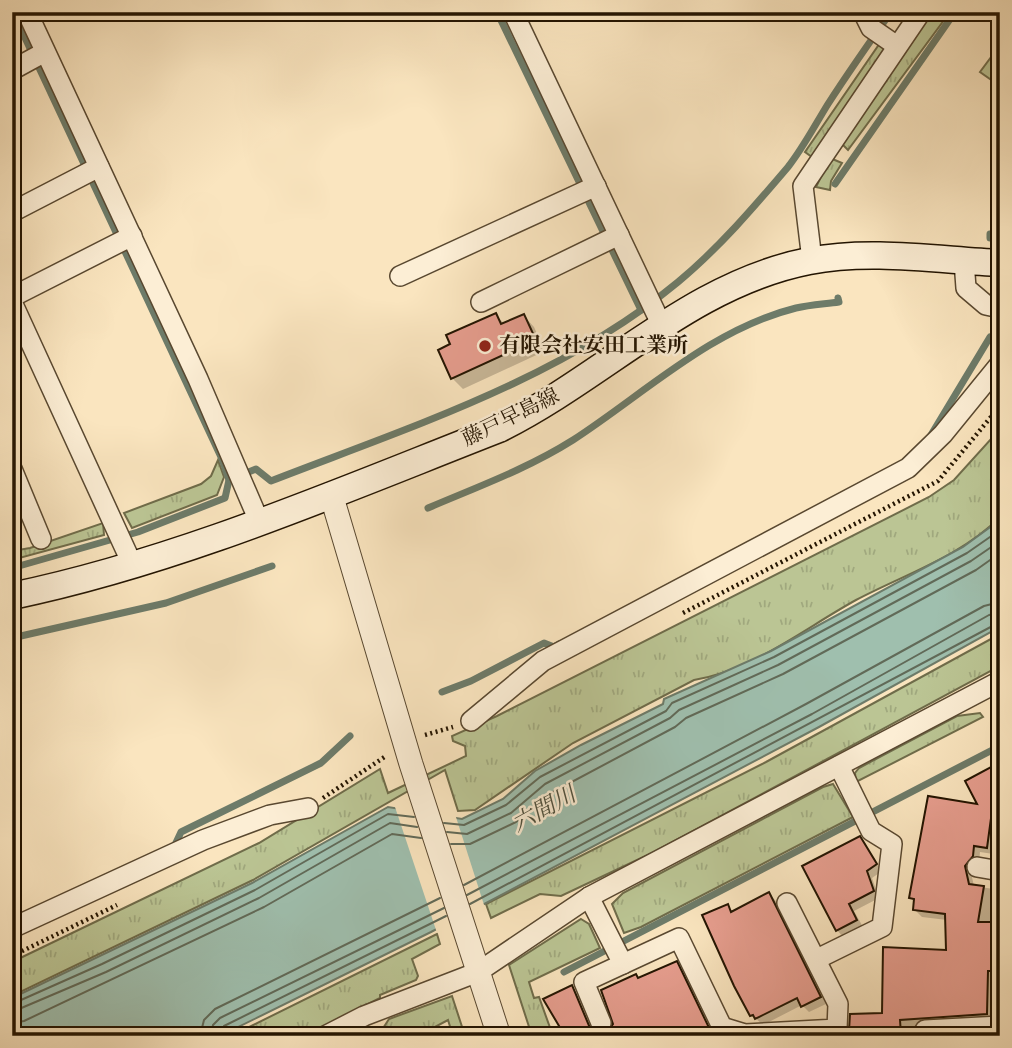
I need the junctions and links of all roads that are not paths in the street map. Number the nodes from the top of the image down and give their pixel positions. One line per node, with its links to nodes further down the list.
1 (27, 12): 5 (street)
2 (513, 12): 7 (street)
3 (921, 12): 4 (street)
4 (879, 31): 11 (street)
5 (32, 59): 6 (street)
6 (93, 171): 8 (street); 10 (street)
7 (589, 190): 9 (street); 14 (street)
8 (12, 212)
9 (611, 239): 16 (street); 18 (street)
10 (125, 240): 15 (street); 22 (street)
11 (812, 260): 12 (main road, 藤戸早島線); 18 (main road, 藤戸早島線)
12 (964, 261): 13 (main road, 藤戸早島線); 17 (street)
13 (1000, 263)
14 (400, 276)
15 (12, 299): 24 (street)
16 (481, 302)
17 (1000, 308)
18 (659, 320): 21 (main road, 藤戸早島線)
19 (1000, 364): 27 (street)
20 (12, 469): 23 (street)
21 (331, 494): 22 (main road, 藤戸早島線); 37 (street)
22 (259, 522): 24 (main road, 藤戸早島線)
23 (41, 539)
24 (128, 554): 25 (main road, 藤戸早島線)
25 (12, 596)
26 (1000, 681): 28 (street)
27 (471, 721)
28 (839, 766): 32 (street); 36 (street)
29 (308, 808): 34 (street)
30 (977, 867): 31 (street)
31 (1000, 869)
32 (589, 897): 35 (street); 37 (street)
33 (787, 903): 36 (street)
34 (12, 928)
35 (618, 952): 36 (street); 39 (street)
36 (817, 959)
37 (478, 972): 38 (street); 44 (street)
38 (364, 1016): 42 (street); 43 (street)
39 (601, 1023)
40 (1000, 1026): 41 (street)
41 (925, 1030)
42 (325, 1036)
43 (363, 1036)
44 (499, 1036)

